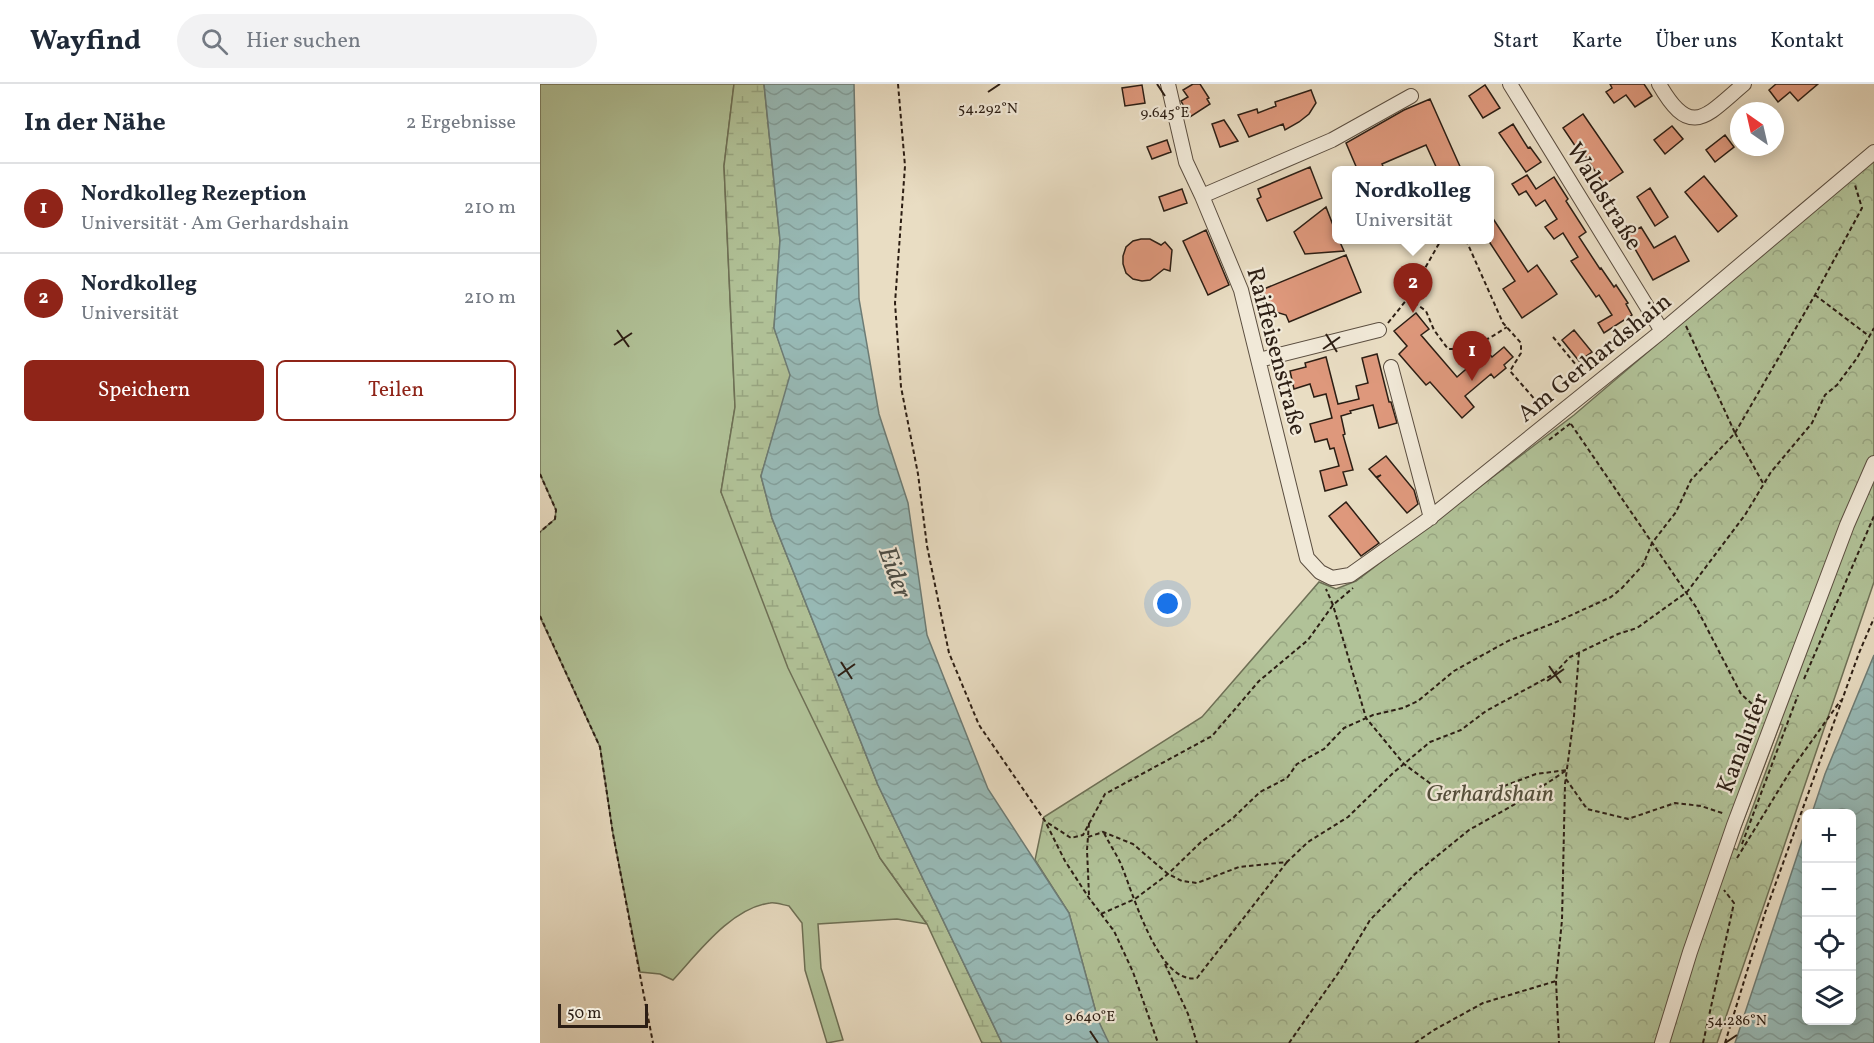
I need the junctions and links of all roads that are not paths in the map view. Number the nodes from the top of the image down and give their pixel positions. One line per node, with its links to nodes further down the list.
1 (1168, 84): 7 (street, Raiffeisenstraße)
2 (1510, 84): 9 (street, Waldstraße)
3 (1659, 84): 4 (street)
4 (1744, 84)
5 (1411, 96): 7 (street)
6 (1874, 152): 9 (street, Am Gerhardshain)
7 (1202, 196): 10 (street, Raiffeisenstraße)
8 (1379, 330): 10 (street)
9 (1662, 331): 13 (street, Am Gerhardshain)
10 (1259, 360): 14 (street, Raiffeisenstraße)
11 (1391, 367): 13 (street)
12 (1874, 463): 15 (street, Kanalufer)
13 (1431, 518): 14 (street, Am Gerhardshain)
14 (1332, 578)
15 (1662, 1043)

